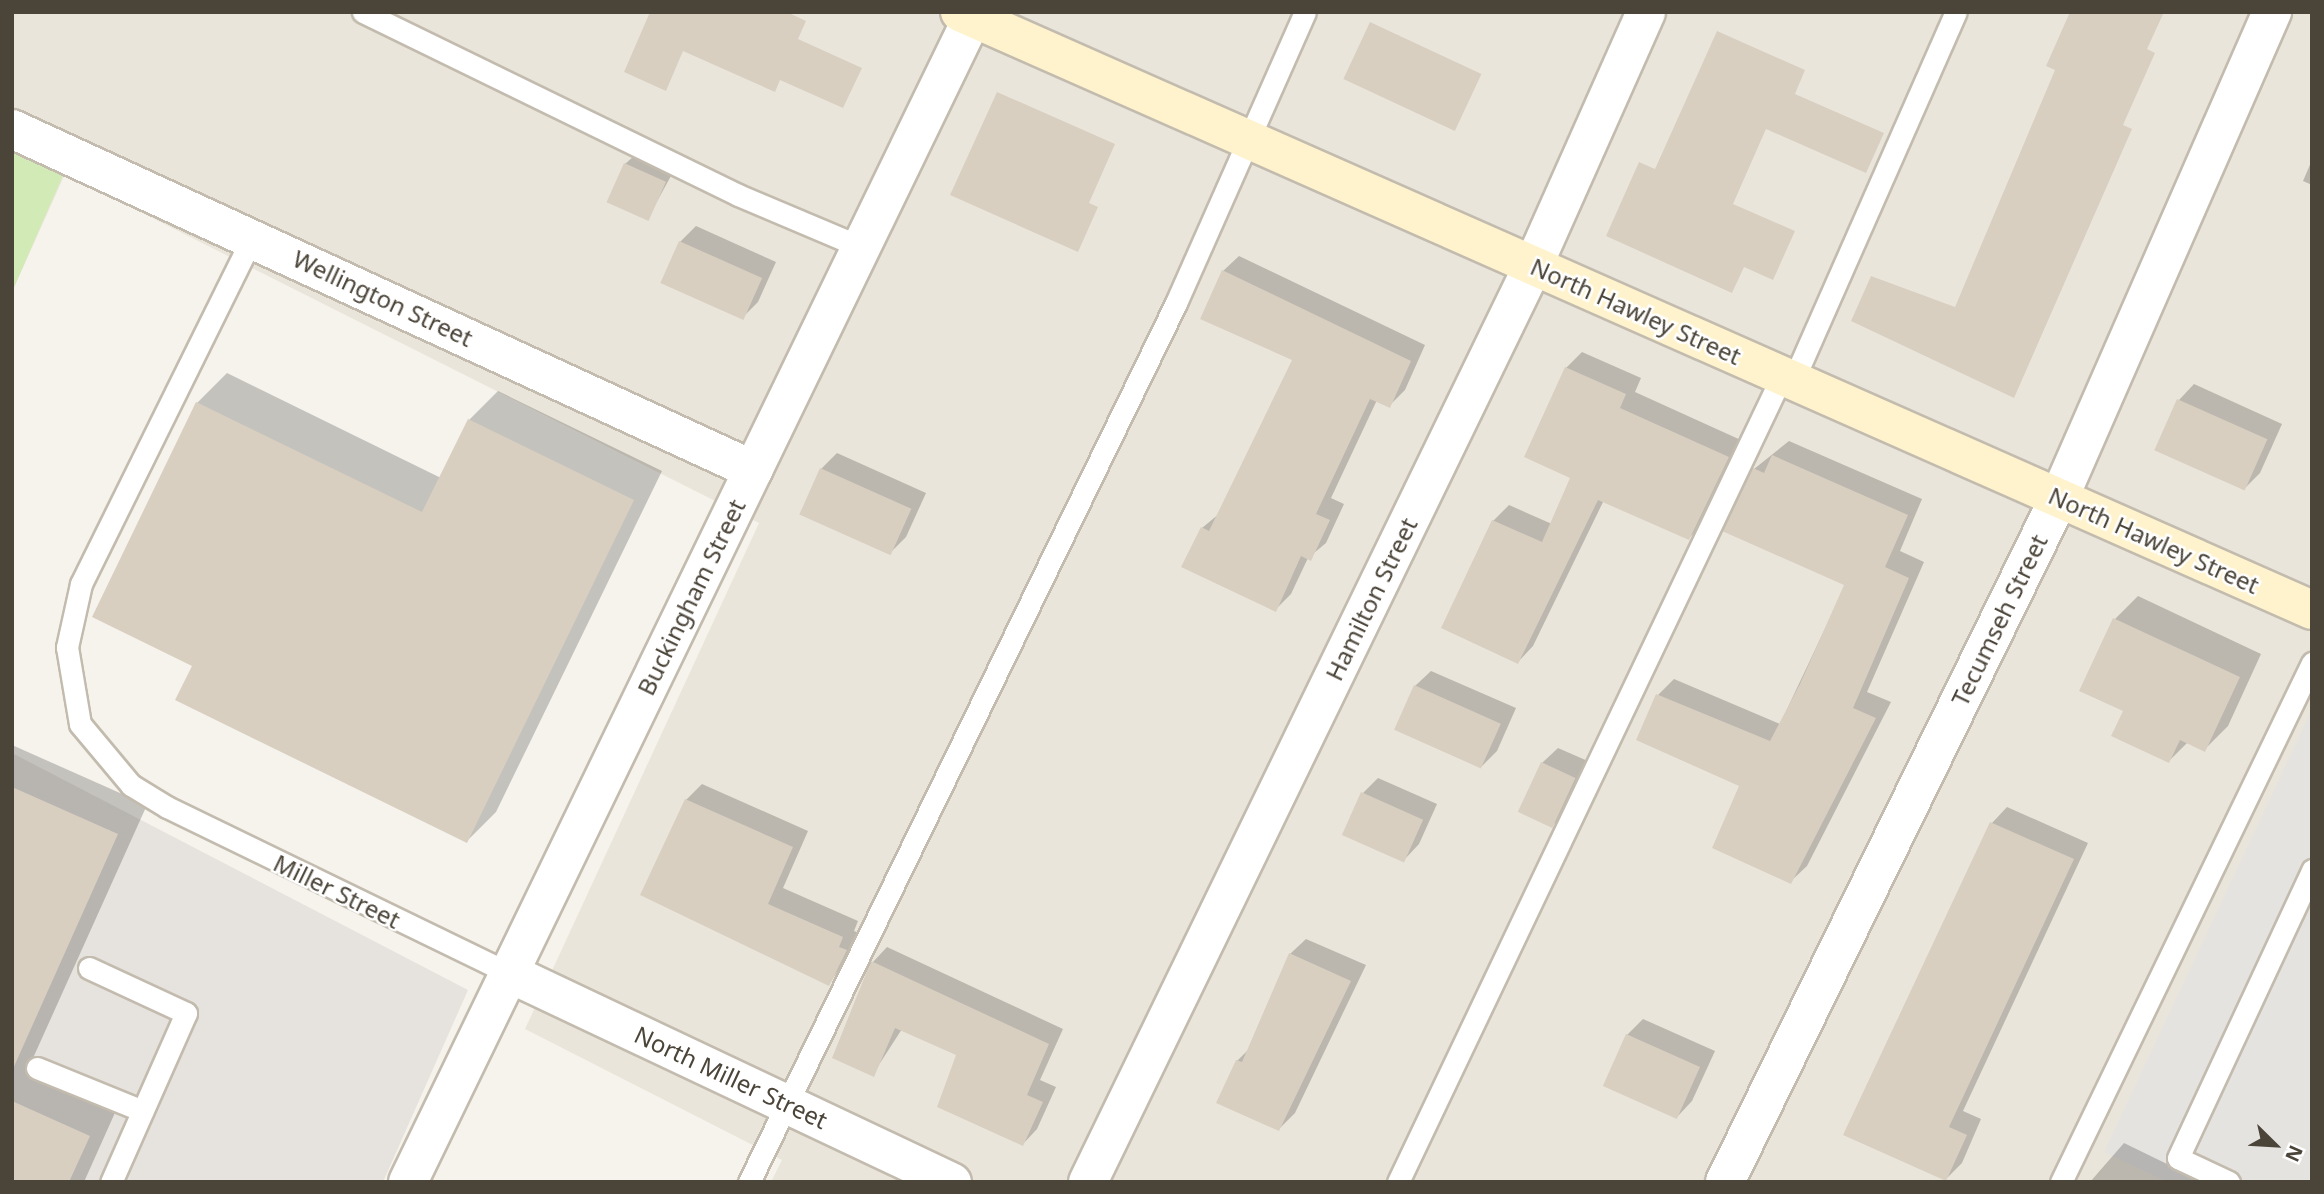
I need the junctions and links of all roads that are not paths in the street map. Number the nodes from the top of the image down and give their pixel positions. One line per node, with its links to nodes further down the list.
1 (363, 12): 10 (lane)
2 (1305, 12): 8 (lane)
3 (1646, 12): 11 (street, Hamilton Street)
4 (1956, 12): 12 (lane)
5 (2272, 12): 14 (street, Tecumseh Street)
6 (969, 14): 8 (street, North Hawley Street); 10 (street, Buckingham Street)
7 (12, 129): 9 (street, Wellington Street)
8 (1248, 140): 11 (street, North Hawley Street); 21 (lane)
9 (253, 238): 13 (street, Wellington Street); 19 (lane, Miller Street)
10 (861, 247): 13 (street, Buckingham Street)
11 (1533, 266): 12 (street, North Hawley Street); 27 (street, Hamilton Street)
12 (1788, 379): 14 (street, North Hawley Street); 28 (lane)
13 (753, 470): 19 (street, Buckingham Street)
14 (2059, 498): 15 (street, North Hawley Street); 29 (street, Tecumseh Street)
15 (2312, 610)
16 (2312, 663): 30 (lane)
17 (2312, 870): 31 (lane)
18 (89, 968): 22 (lane)
19 (509, 973): 21 (street, North Miller Street); 24 (street, Buckingham Street)
20 (37, 1068): 22 (lane)
21 (786, 1104): 25 (lane); 26 (street, North Miller Street)
22 (143, 1111): 23 (lane)
23 (111, 1182)
24 (408, 1182)
25 (749, 1182)
26 (952, 1182)
27 (1088, 1182)
28 (1398, 1182)
29 (1725, 1182)
30 (2061, 1182)
31 (2229, 1182)

